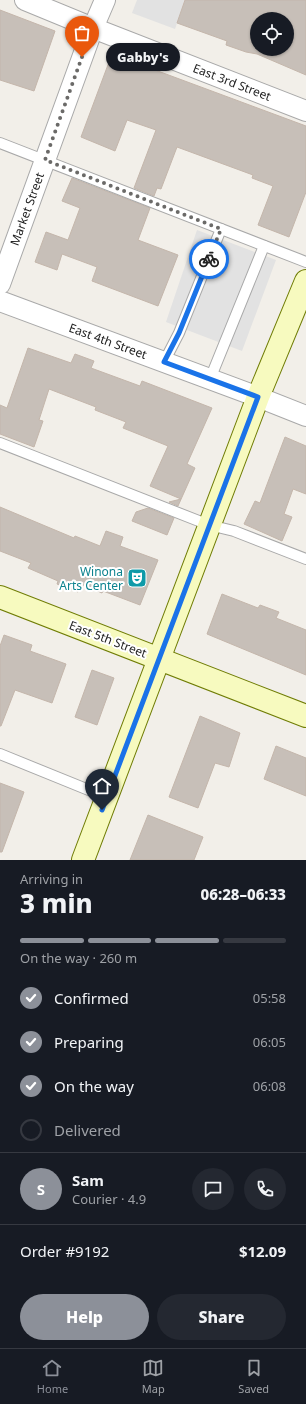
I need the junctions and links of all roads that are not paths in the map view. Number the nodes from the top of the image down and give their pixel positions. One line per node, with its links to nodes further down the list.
1 (28, 0): 3 (street, East 3rd Street)
2 (105, 0): 3 (street, Market Street)
3 (93, 28): 4 (street, East 3rd Street); 6 (street, Market Street)
4 (306, 111)
5 (0, 143): 6 (lane)
6 (45, 160): 7 (lane); 11 (street, Market Street)
7 (221, 229): 8 (lane); 13 (lane)
8 (264, 246): 9 (lane); 14 (lane)
9 (306, 262)
10 (306, 281): 15 (street)
11 (0, 284)
12 (0, 301): 13 (street, East 4th Street)
13 (164, 362): 14 (street, East 4th Street)
14 (210, 379): 15 (street, East 4th Street)
15 (258, 397): 16 (street, East 4th Street); 18 (street)
16 (306, 416)
17 (0, 443): 18 (lane)
18 (209, 525): 19 (lane); 21 (street)
19 (306, 559)
20 (0, 597): 21 (street, East 5th Street)
21 (158, 658): 22 (street, East 5th Street); 24 (street)
22 (306, 716)
23 (0, 754): 24 (lane)
24 (106, 797): 25 (street)
25 (83, 860)

